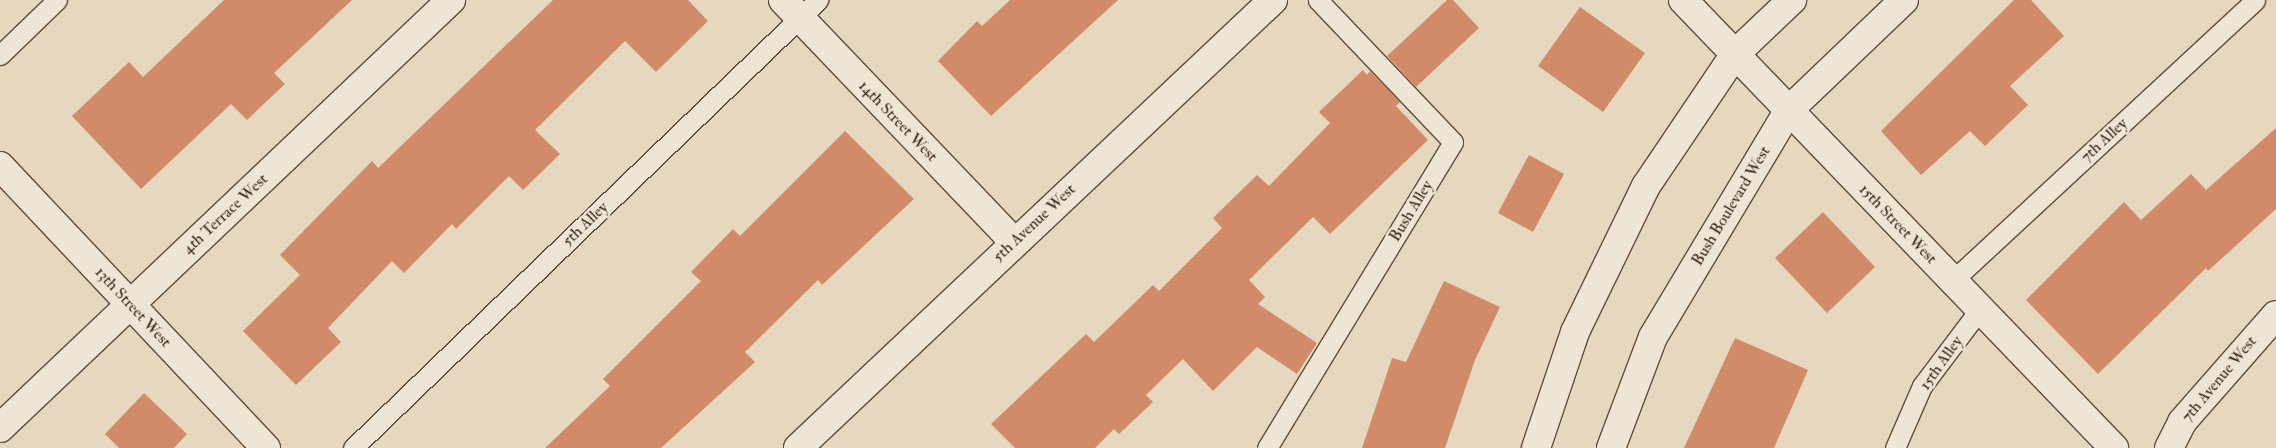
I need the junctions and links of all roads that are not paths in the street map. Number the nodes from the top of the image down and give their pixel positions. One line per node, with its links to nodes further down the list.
1 (57, 0): 11 (lane)
2 (451, 0): 16 (street, 4th Terrace West)
3 (1273, 0): 14 (street, 5th Avenue West)
4 (1318, 0): 23 (lane, Bush Alley)
5 (1683, 0): 10 (street, 15th Street West)
6 (1792, 0): 10 (street)
7 (1904, 0): 12 (street, Bush Boulevard West)
8 (2255, 0): 15 (lane, 7th Alley)
9 (800, 6): 14 (street, 14th Street West); 21 (lane, 5th Alley)
10 (1735, 54): 12 (street, 15th Street West); 24 (street)
11 (0, 55)
12 (1789, 110): 15 (street, 15th Street West); 25 (street, Bush Boulevard West)
13 (0, 166): 16 (street, 13th Street West)
14 (1013, 241): 22 (street, 5th Avenue West)
15 (1952, 281): 17 (street, 15th Street West)
16 (130, 304): 19 (street, 4th Terrace West); 20 (street, 13th Street West)
17 (1980, 310): 26 (lane, 15th Alley); 27 (street, 15th Street West)
18 (2276, 315): 28 (street, 7th Avenue West)
19 (0, 428)
20 (266, 448)
21 (353, 448)
22 (798, 448)
23 (1267, 448)
24 (1536, 448)
25 (1611, 448)
26 (1895, 448)
27 (2114, 448)
28 (2169, 448)

